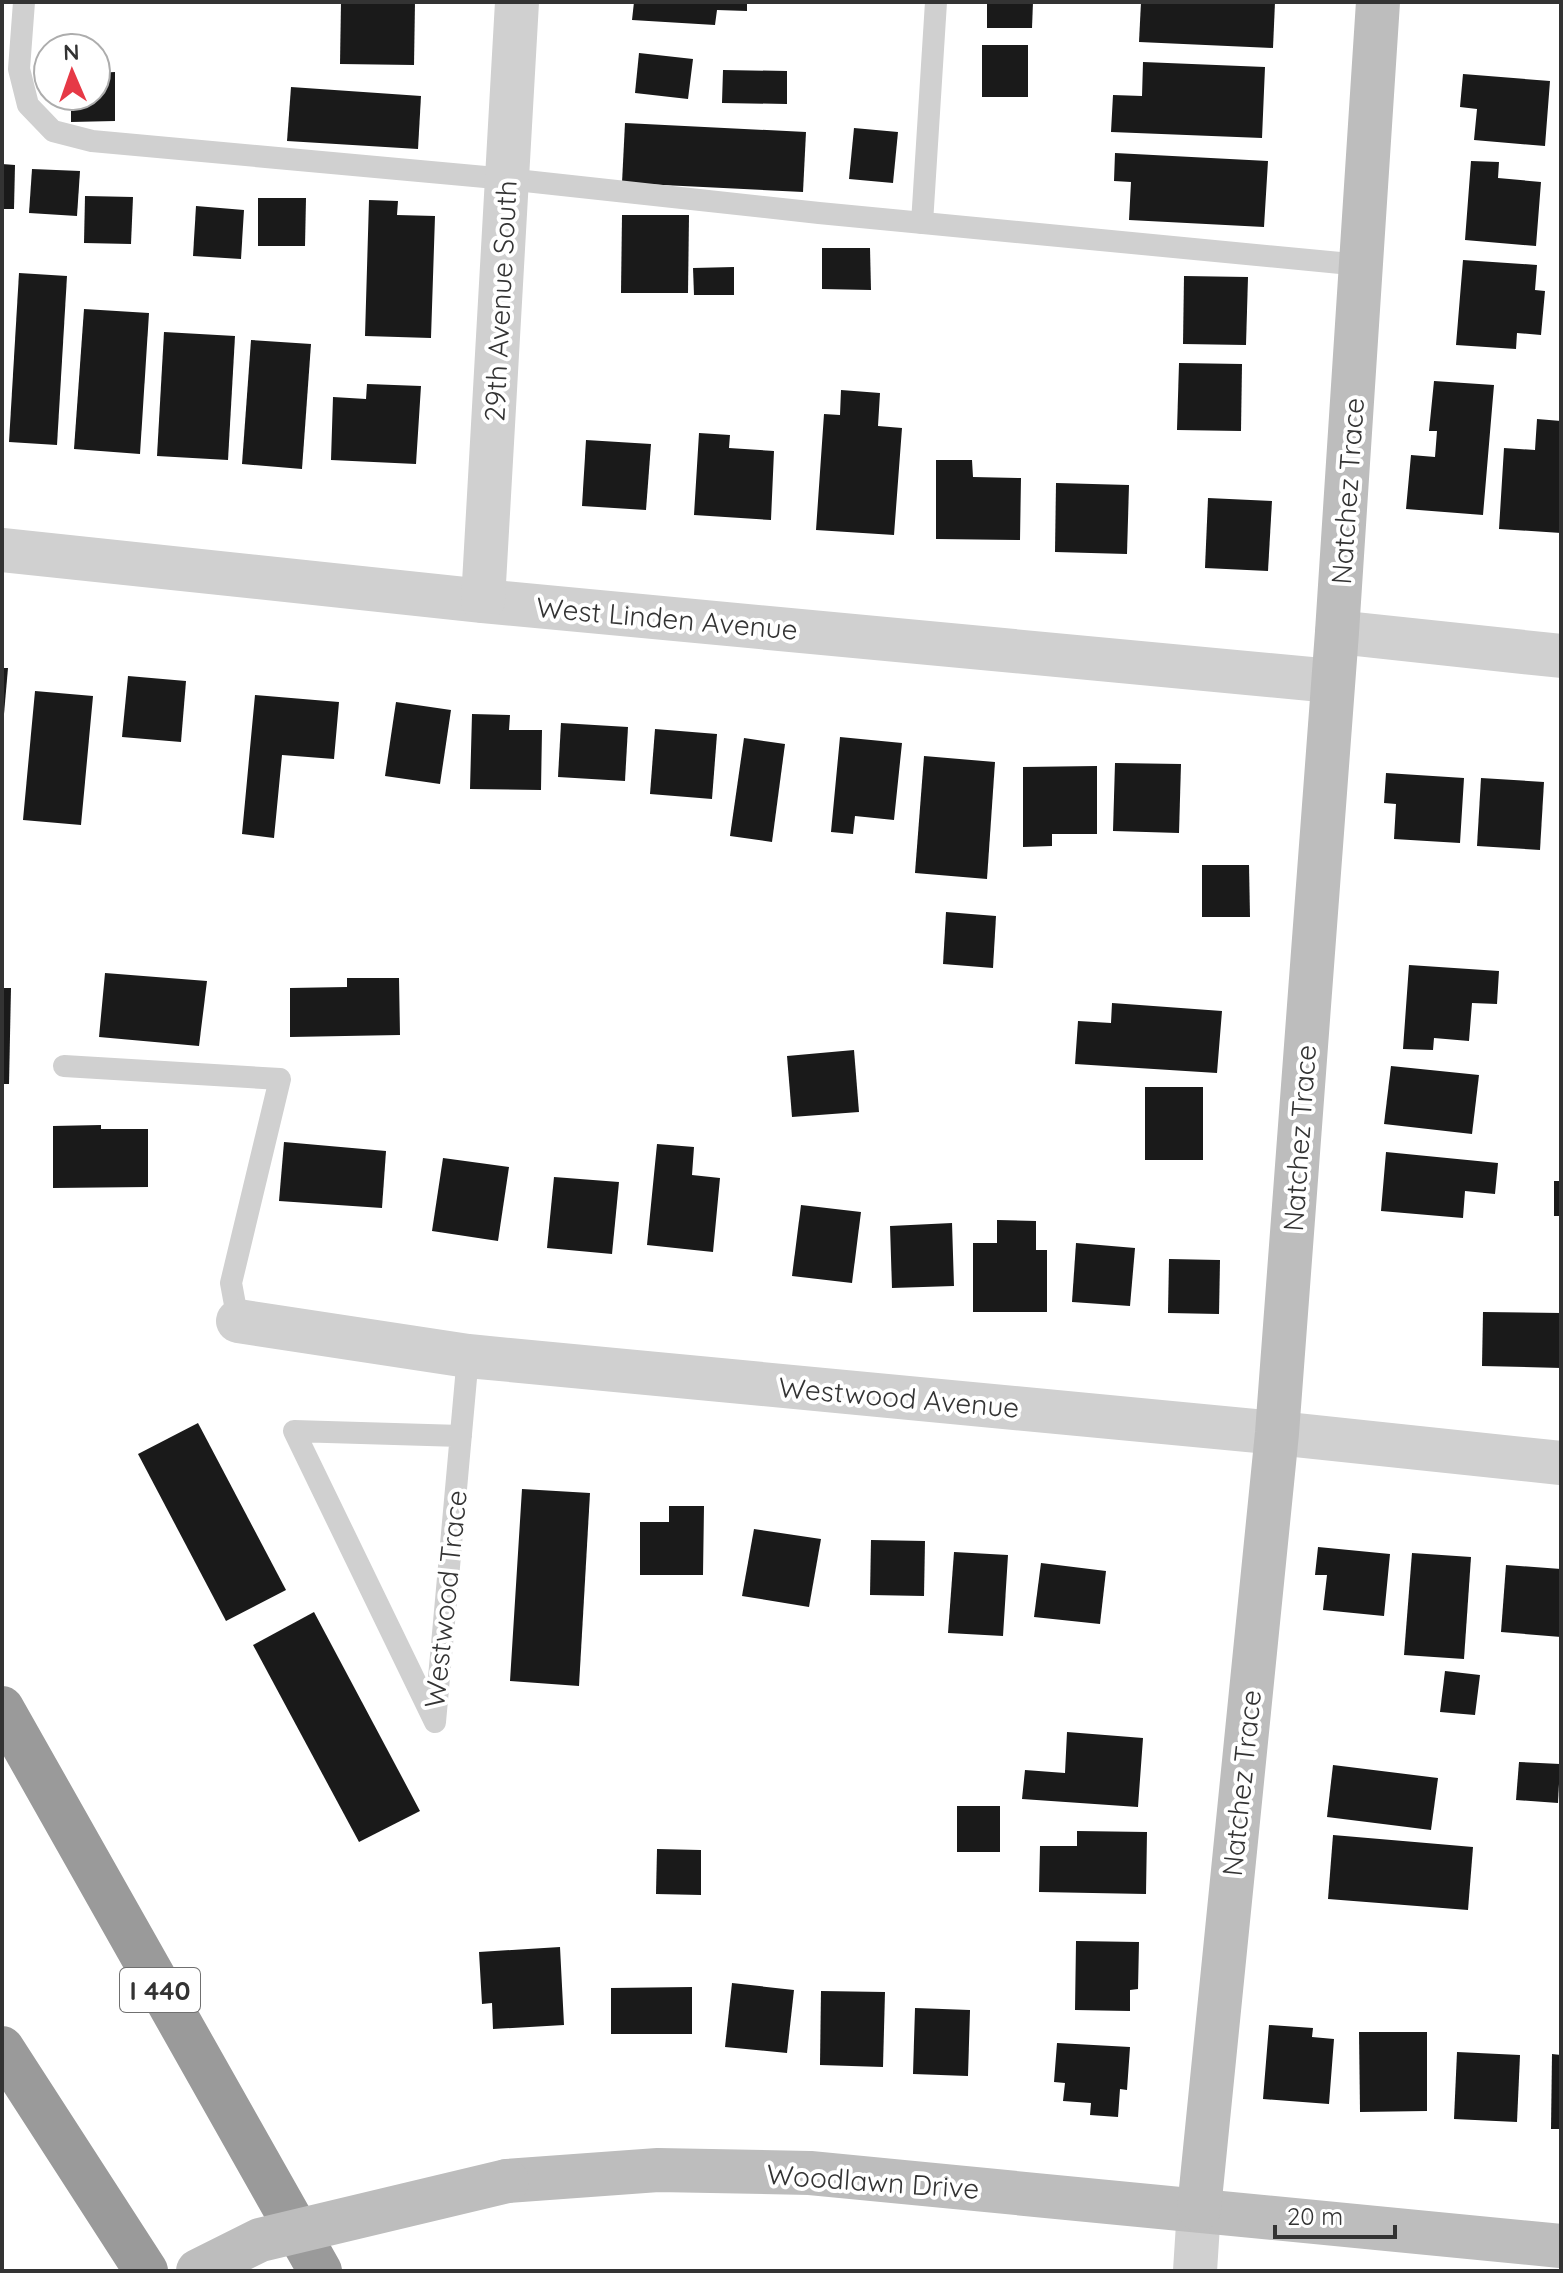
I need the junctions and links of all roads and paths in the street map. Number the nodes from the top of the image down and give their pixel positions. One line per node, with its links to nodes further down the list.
1 (24, 2): 5 (lane)
2 (517, 2): 5 (street, 29th Avenue South)
3 (936, 2): 6 (lane)
4 (1378, 2): 7 (main road, Natchez Trace)
5 (507, 179): 6 (lane); 9 (street, 29th Avenue South)
6 (922, 223): 7 (lane)
7 (1361, 265): 10 (main road, Natchez Trace)
8 (2, 550): 9 (street, West Linden Avenue)
9 (483, 601): 12 (street, West Linden Avenue)
10 (1337, 632): 11 (street); 12 (main road, Natchez Trace)
11 (1561, 656)
12 (1332, 681): 16 (main road, Natchez Trace)
13 (64, 1066): 14 (lane)
14 (238, 1321): 15 (street, Westwood Avenue)
15 (468, 1356): 16 (street, Westwood Avenue); 17 (lane, Westwood Trace)
16 (1277, 1433): 18 (street, Westwood Avenue); 21 (main road, Natchez Trace)
17 (461, 1436): 17 (lane, Westwood Trace)
18 (1561, 1463)
19 (2, 1708): 25 (highway, I 440)
20 (2, 2048): 23 (highway)
21 (1199, 2209): 22 (main road, Woodlawn Drive); 24 (main road, Woodlawn Drive, bridge); 26 (street, Natchez Trace)
22 (1561, 2246)
23 (146, 2271)
24 (198, 2271)
25 (320, 2271)
26 (1195, 2271)

